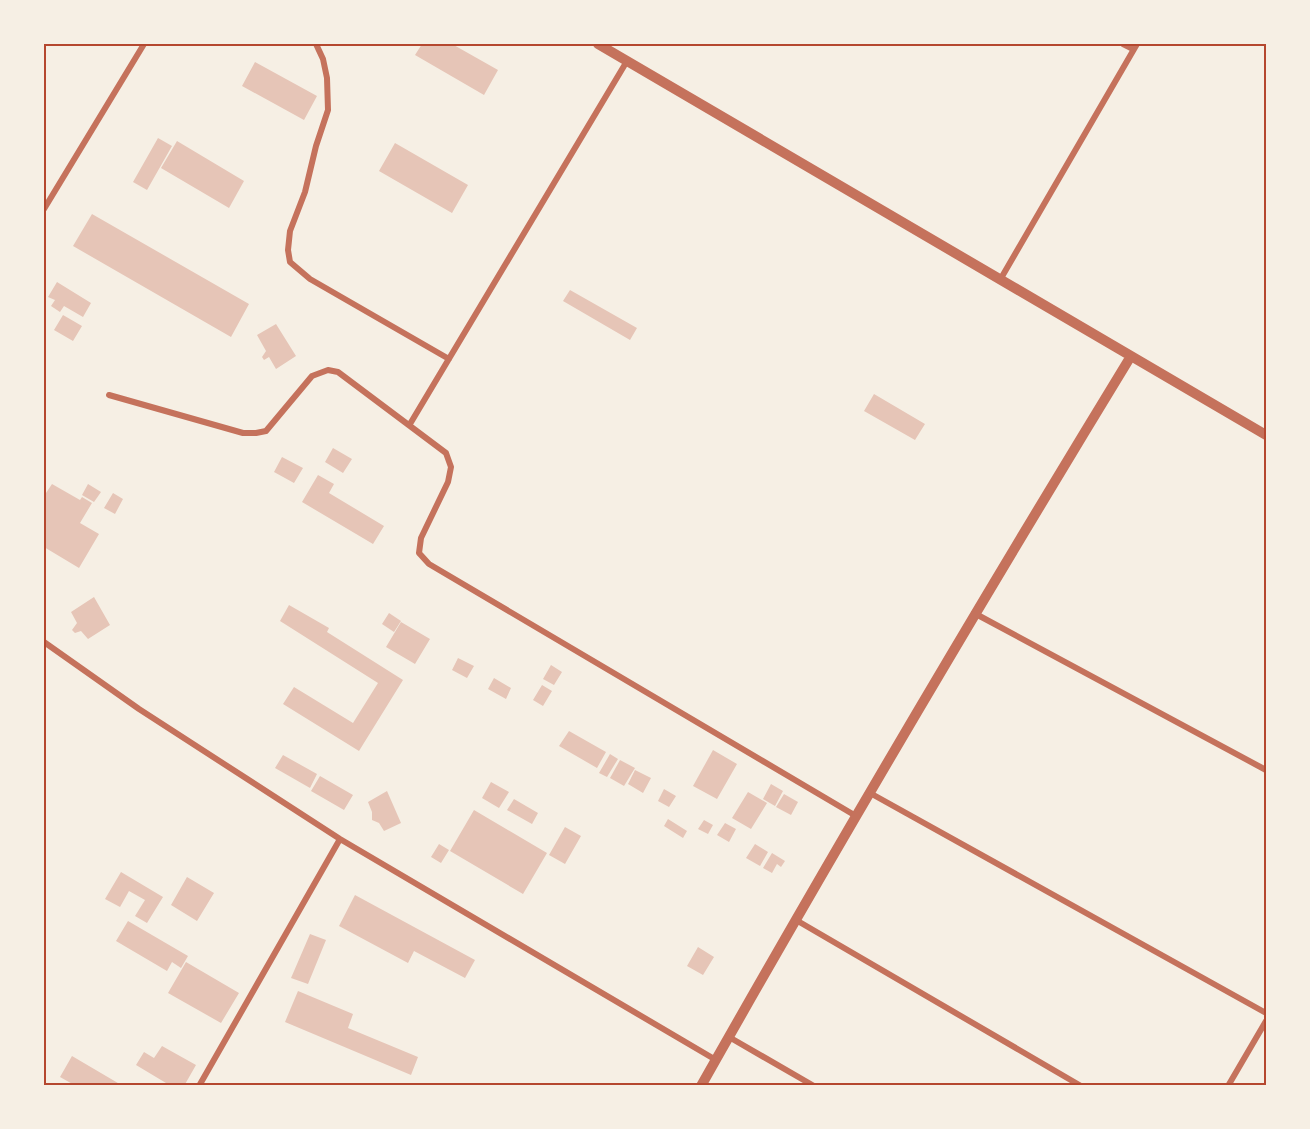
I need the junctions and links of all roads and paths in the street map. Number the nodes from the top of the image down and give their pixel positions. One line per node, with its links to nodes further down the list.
1 (144, 44): 7 (street)
2 (316, 44): 10 (street)
3 (598, 44): 6 (street)
4 (1123, 44): 5 (street)
5 (1135, 46): 8 (street)
6 (627, 61): 8 (street); 10 (street)
7 (44, 209)
8 (1000, 280): 9 (street)
9 (1131, 356): 13 (street); 14 (street)
10 (449, 359): 12 (street)
11 (109, 395): 12 (street)
12 (410, 424): 18 (street)
13 (1266, 435)
14 (974, 613): 16 (street); 17 (street)
15 (44, 642): 19 (street)
16 (1266, 770)
17 (870, 793): 18 (street); 21 (street)
18 (856, 816): 20 (street)
19 (340, 839): 24 (street); 25 (street)
20 (796, 920): 23 (street); 28 (street)
21 (1266, 1013)
22 (1266, 1021): 29 (street)
23 (729, 1037): 24 (street); 27 (street)
24 (716, 1060): 26 (street)
25 (199, 1086)
26 (701, 1086)
27 (814, 1086)
28 (1082, 1086)
29 (1228, 1086)

